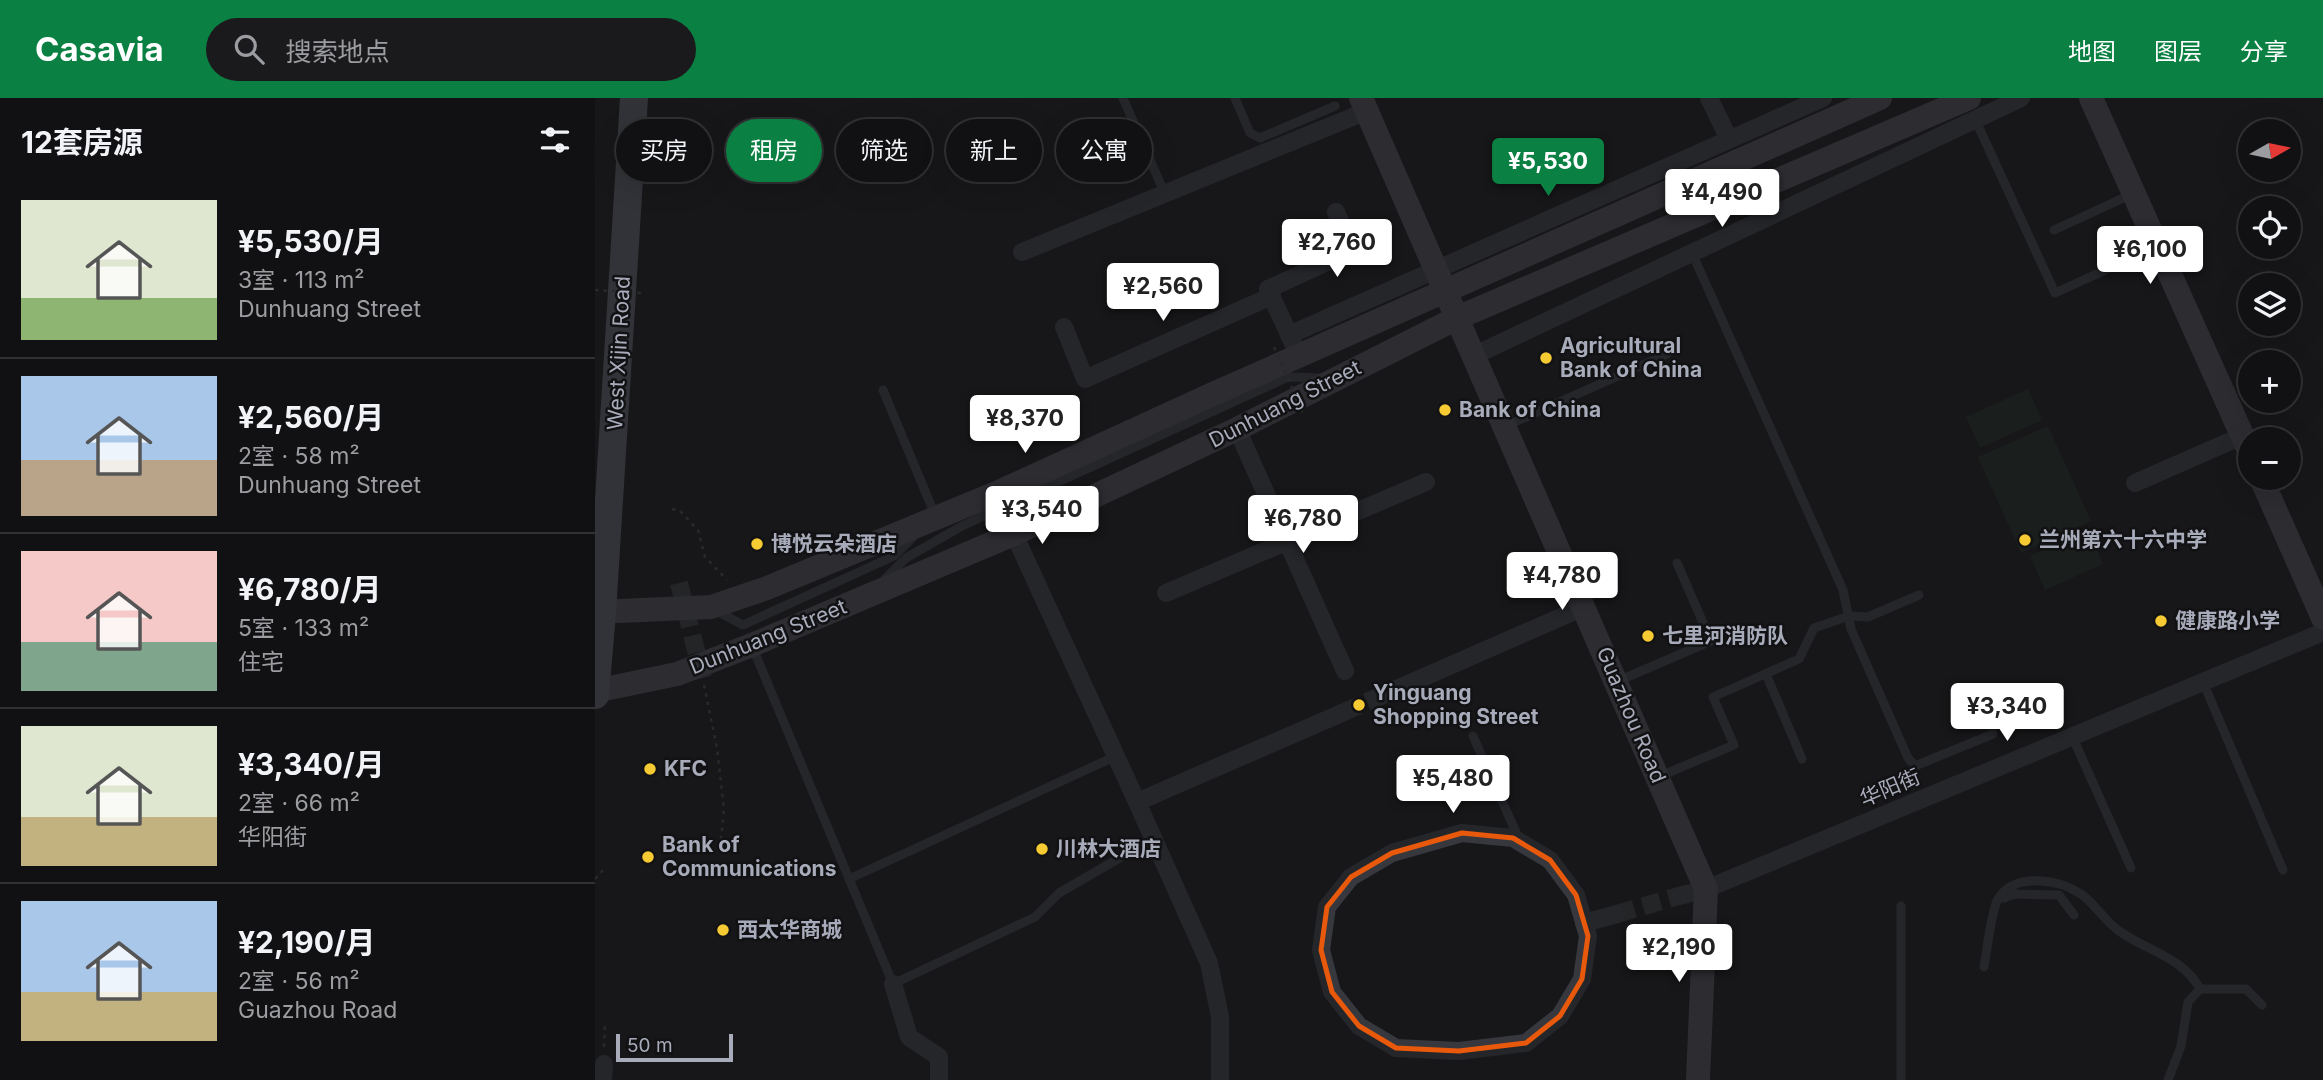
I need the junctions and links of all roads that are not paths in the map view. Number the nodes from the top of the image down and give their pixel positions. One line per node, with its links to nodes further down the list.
1 (634, 98): 46 (main road, West Xijin Road)
2 (1123, 98): 13 (lane)
3 (1235, 98): 10 (lane)
4 (1709, 98): 12 (street)
5 (1823, 98): 12 (street)
6 (1880, 98): 12 (main road, Dunhuang Street)
7 (2021, 98): 11 (street)
8 (2091, 98): 14 (main road)
9 (1364, 105): 13 (street); 20 (main road, Guazhou Road)
10 (1335, 106)
11 (1972, 109): 17 (lane); 19 (street); 23 (main road, Dunhuang Street)
12 (1734, 150): 20 (street); 21 (main road, Dunhuang Street)
13 (1165, 194): 18 (street)
14 (2134, 194): 16 (lane); 17 (main road)
15 (1336, 212): 22 (street)
16 (2054, 230)
17 (2157, 246): 31 (main road)
18 (1022, 252)
19 (1692, 253): 27 (street); 47 (lane)
20 (1436, 269): 21 (main road, Guazhou Road); 25 (street)
21 (1444, 293): 23 (main road, Guazhou Road); 25 (main road, Dunhuang Street)
22 (1272, 296): 24 (street); 25 (street)
23 (1457, 318): 27 (main road, Guazhou Road); 28 (main road, Dunhuang Street)
24 (1063, 327)
25 (1295, 345): 37 (main road, Dunhuang Street)
26 (1667, 355): 30 (lane)
27 (1473, 356): 30 (main road, Guazhou Road)
28 (1339, 378): 32 (main road, Dunhuang Street); 43 (lane)
29 (883, 390): 37 (lane)
30 (1505, 427): 45 (main road, Guazhou Road)
31 (2238, 428)
32 (1237, 429): 38 (main road, Dunhuang Street); 39 (street)
33 (2238, 449): 35 (street)
34 (1426, 482): 39 (street)
35 (2135, 483)
36 (2265, 490): 48 (main road)
37 (933, 519): 44 (main road, Dunhuang Street); 44 (lane)
38 (1013, 534): 43 (main road, Dunhuang Street); 61 (street)
39 (1287, 541): 41 (street); 51 (street)
40 (1677, 563): 53 (lane)
41 (1166, 593)
42 (1919, 595): 47 (lane)
43 (869, 596): 50 (main road, Dunhuang Street)
44 (711, 607): 46 (main road, Dunhuang Street)
45 (1584, 607): 53 (main road, Guazhou Road); 56 (street)
46 (599, 613): 55 (main road, West Xijin Road)
47 (1849, 616): 52 (lane); 58 (lane)
48 (2323, 618)
49 (2323, 632): 54 (street, 华阳街)
50 (752, 645): 55 (main road, Dunhuang Street); 69 (lane)
51 (1345, 671)
52 (1766, 674): 62 (lane); 63 (lane)
53 (1617, 681): 63 (main road, Guazhou Road)
54 (2203, 682): 60 (street, 华阳街); 68 (lane)
55 (595, 693)
56 (1376, 698)
57 (1342, 713): 64 (street)
58 (1993, 734)
59 (1473, 736): 66 (lane)
60 (2072, 736): 67 (lane); 70 (street, 华阳街)
61 (1116, 756): 64 (street); 69 (lane)
62 (1802, 758)
63 (1658, 778): 70 (main road, Guazhou Road)
64 (1137, 802): 65 (street)
65 (1154, 838): 78 (lane); 82 (street)
66 (1521, 844): 76 (street); 76 (street)
67 (2131, 868)
68 (2283, 870)
69 (849, 879): 78 (lane)
70 (1706, 889): 71 (street, 华阳街); 83 (main road, Guazhou Road)
71 (1679, 896)
72 (1996, 901): 75 (lane); 77 (lane); 79 (lane)
73 (1901, 906): 84 (lane)
74 (1617, 914): 76 (street)
75 (2074, 915)
76 (1584, 923)
77 (1984, 967)
78 (893, 984): 81 (street)
79 (2200, 989): 80 (lane); 85 (lane)
80 (2262, 1004)
81 (939, 1080)
82 (1220, 1080)
83 (1698, 1080)
84 (1902, 1080)
85 (2168, 1080)

